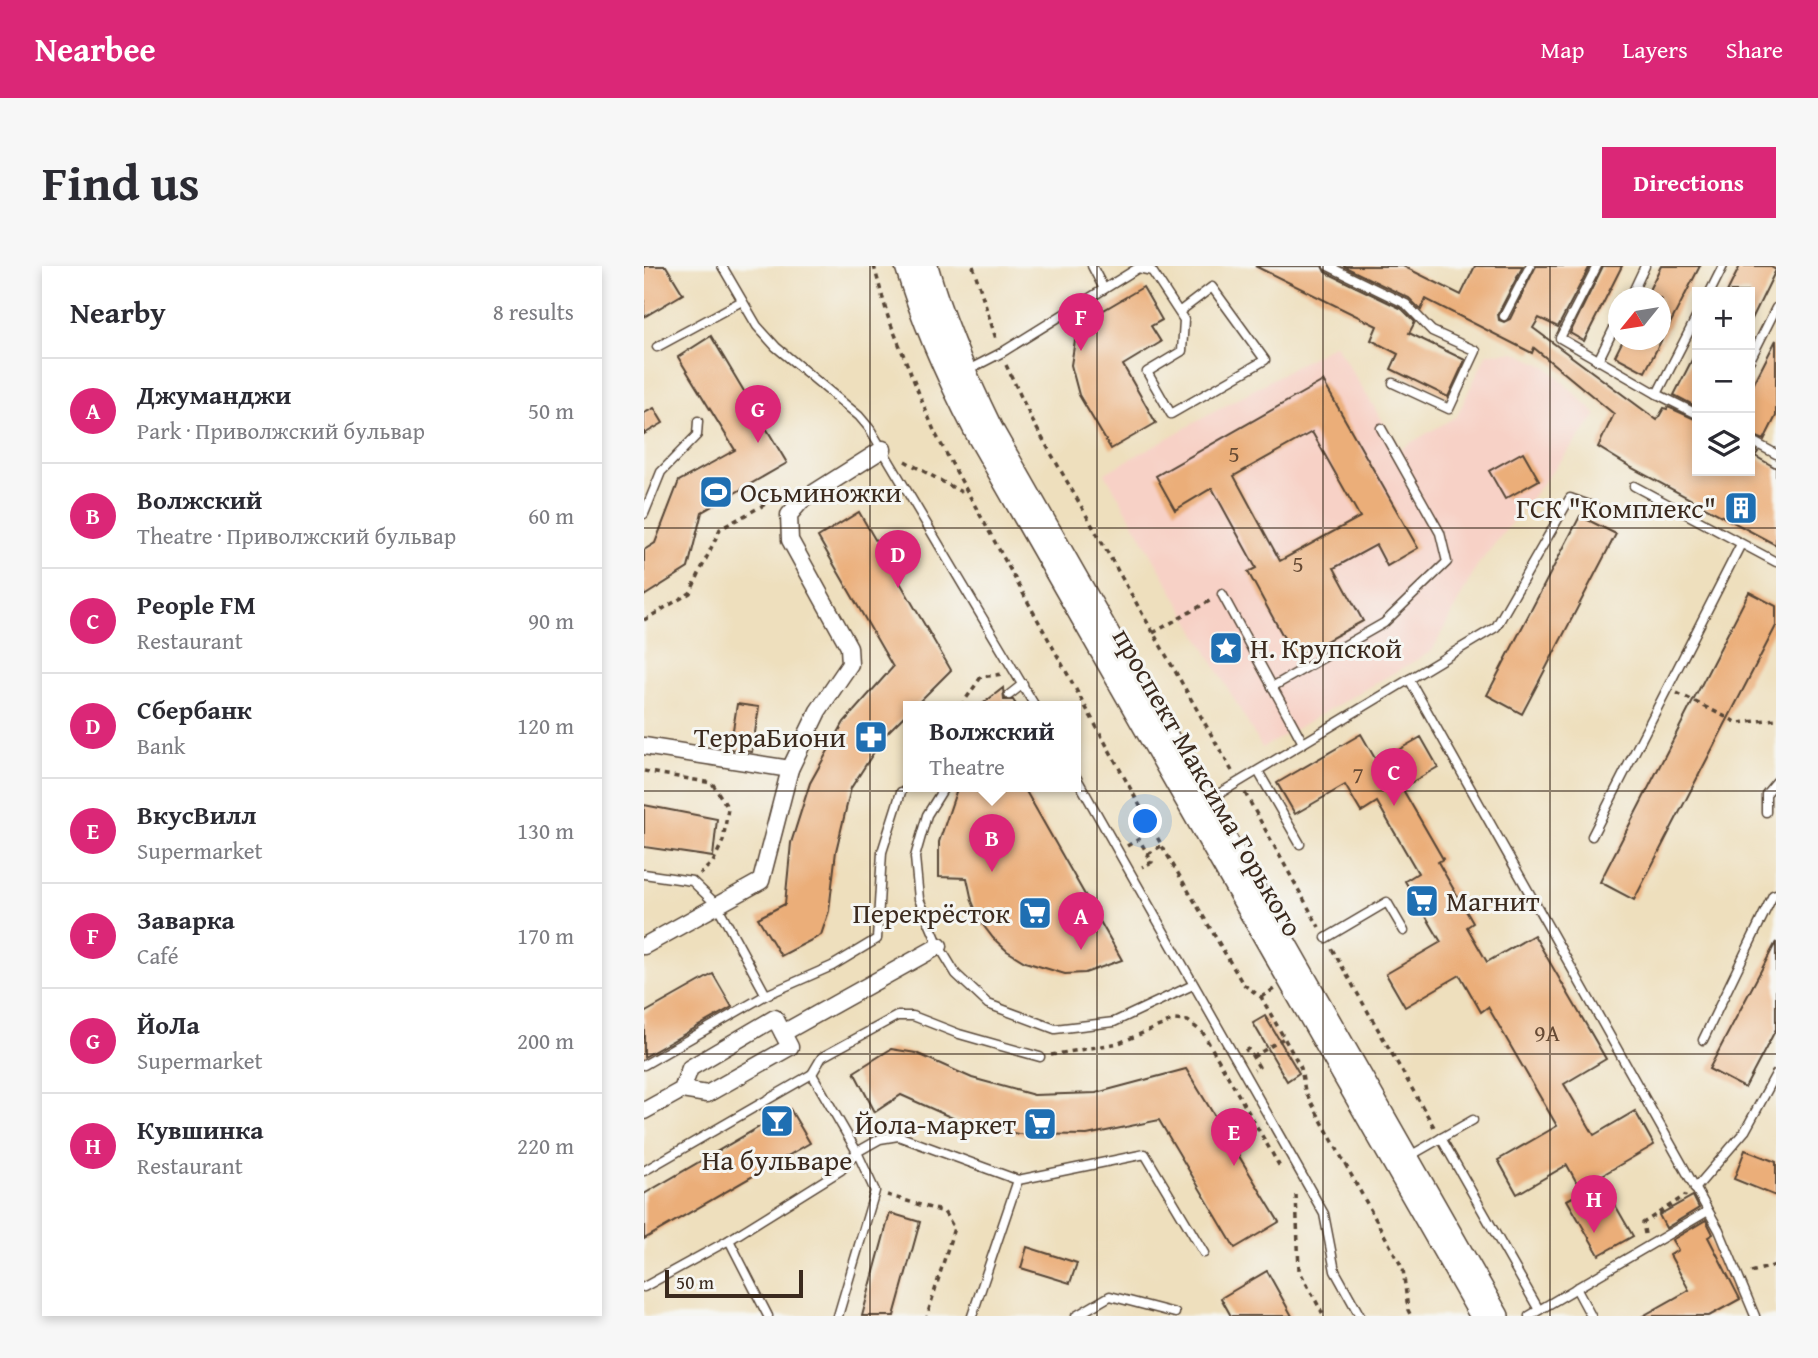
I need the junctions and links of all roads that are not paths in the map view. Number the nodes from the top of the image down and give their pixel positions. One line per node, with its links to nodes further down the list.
1 (722, 266): 13 (lane)
2 (906, 266): 22 (main road, проспект Максима Горького)
3 (927, 266): 22 (main road, проспект Максима Горького)
4 (1092, 266): 12 (lane)
5 (1328, 266): 23 (lane)
6 (1530, 266): 16 (lane)
7 (1597, 266): 21 (lane)
8 (1645, 266): 10 (lane)
9 (1723, 266): 11 (lane)
10 (1634, 287)
11 (1712, 287)
12 (1104, 289): 15 (lane); 22 (lane)
13 (742, 301): 19 (lane); 29 (lane)
14 (1776, 308): 20 (lane)
15 (1179, 312): 15 (lane)
16 (1504, 316)
17 (1692, 326): 24 (lane)
18 (1608, 341): 21 (lane)
19 (657, 346)
20 (1755, 350)
21 (1598, 361): 24 (lane)
22 (956, 376): 50 (main road, проспект Максима Горького)
23 (1393, 383)
24 (1657, 394): 25 (lane)
25 (1695, 413)
26 (698, 421): 33 (lane)
27 (1381, 429): 39 (lane)
28 (1755, 442): 30 (lane)
29 (883, 449): 38 (lane); 44 (street)
30 (1776, 453)
31 (1634, 486): 34 (lane)
32 (1595, 507): 37 (lane)
33 (644, 514)
34 (1741, 544): 35 (lane); 52 (lane)
35 (1776, 562)
36 (1222, 594): 39 (lane)
37 (1409, 679): 42 (lane); 77 (lane)
38 (1023, 684): 40 (lane); 41 (lane)
39 (1272, 687): 42 (lane)
40 (1009, 695)
41 (1032, 701)
42 (1303, 743): 45 (lane)
43 (644, 746): 44 (street)
44 (790, 769): 56 (street)
45 (1258, 771): 50 (lane); 53 (lane)
46 (1776, 782): 51 (lane)
47 (1081, 786): 61 (lane)
48 (901, 792): 62 (lane)
49 (941, 792): 60 (lane)
50 (1198, 806): 74 (main road, проспект Максима Горького)
51 (1766, 812)
52 (1592, 836)
53 (1300, 844)
54 (644, 874): 56 (lane)
55 (1776, 894): 64 (lane)
56 (717, 905): 59 (street); 62 (lane)
57 (1404, 931): 58 (lane)
58 (1326, 938)
59 (644, 946)
60 (939, 946): 61 (lane); 63 (street)
61 (1193, 985): 89 (lane)
62 (766, 995): 66 (lane)
63 (783, 1033): 69 (street); 69 (street)
64 (1703, 1040)
65 (1040, 1057): 67 (lane)
66 (644, 1065)
67 (812, 1074): 73 (lane); 75 (lane)
68 (1776, 1074): 77 (lane)
69 (682, 1090): 70 (street)
70 (644, 1111)
71 (1473, 1119): 72 (lane)
72 (1441, 1138): 74 (lane); 83 (lane)
73 (857, 1152): 76 (lane); 79 (lane); 86 (lane)
74 (1401, 1161): 90 (main road, проспект Максима Горького); 91 (main road, проспект Максима Горького)
75 (644, 1171)
76 (1017, 1180): 80 (lane); 87 (lane)
77 (1695, 1189): 78 (lane)
78 (1708, 1211): 82 (lane); 94 (lane)
79 (729, 1240): 81 (lane); 85 (lane)
80 (1204, 1253)
81 (644, 1287)
82 (1576, 1288): 83 (lane); 93 (lane)
83 (1539, 1310): 92 (lane)
84 (1175, 1313): 88 (lane)
85 (768, 1316)
86 (838, 1316)
87 (972, 1316)
88 (1076, 1316)
89 (1360, 1316)
90 (1481, 1316)
91 (1498, 1316)
92 (1528, 1316)
93 (1591, 1316)
94 (1755, 1316)

